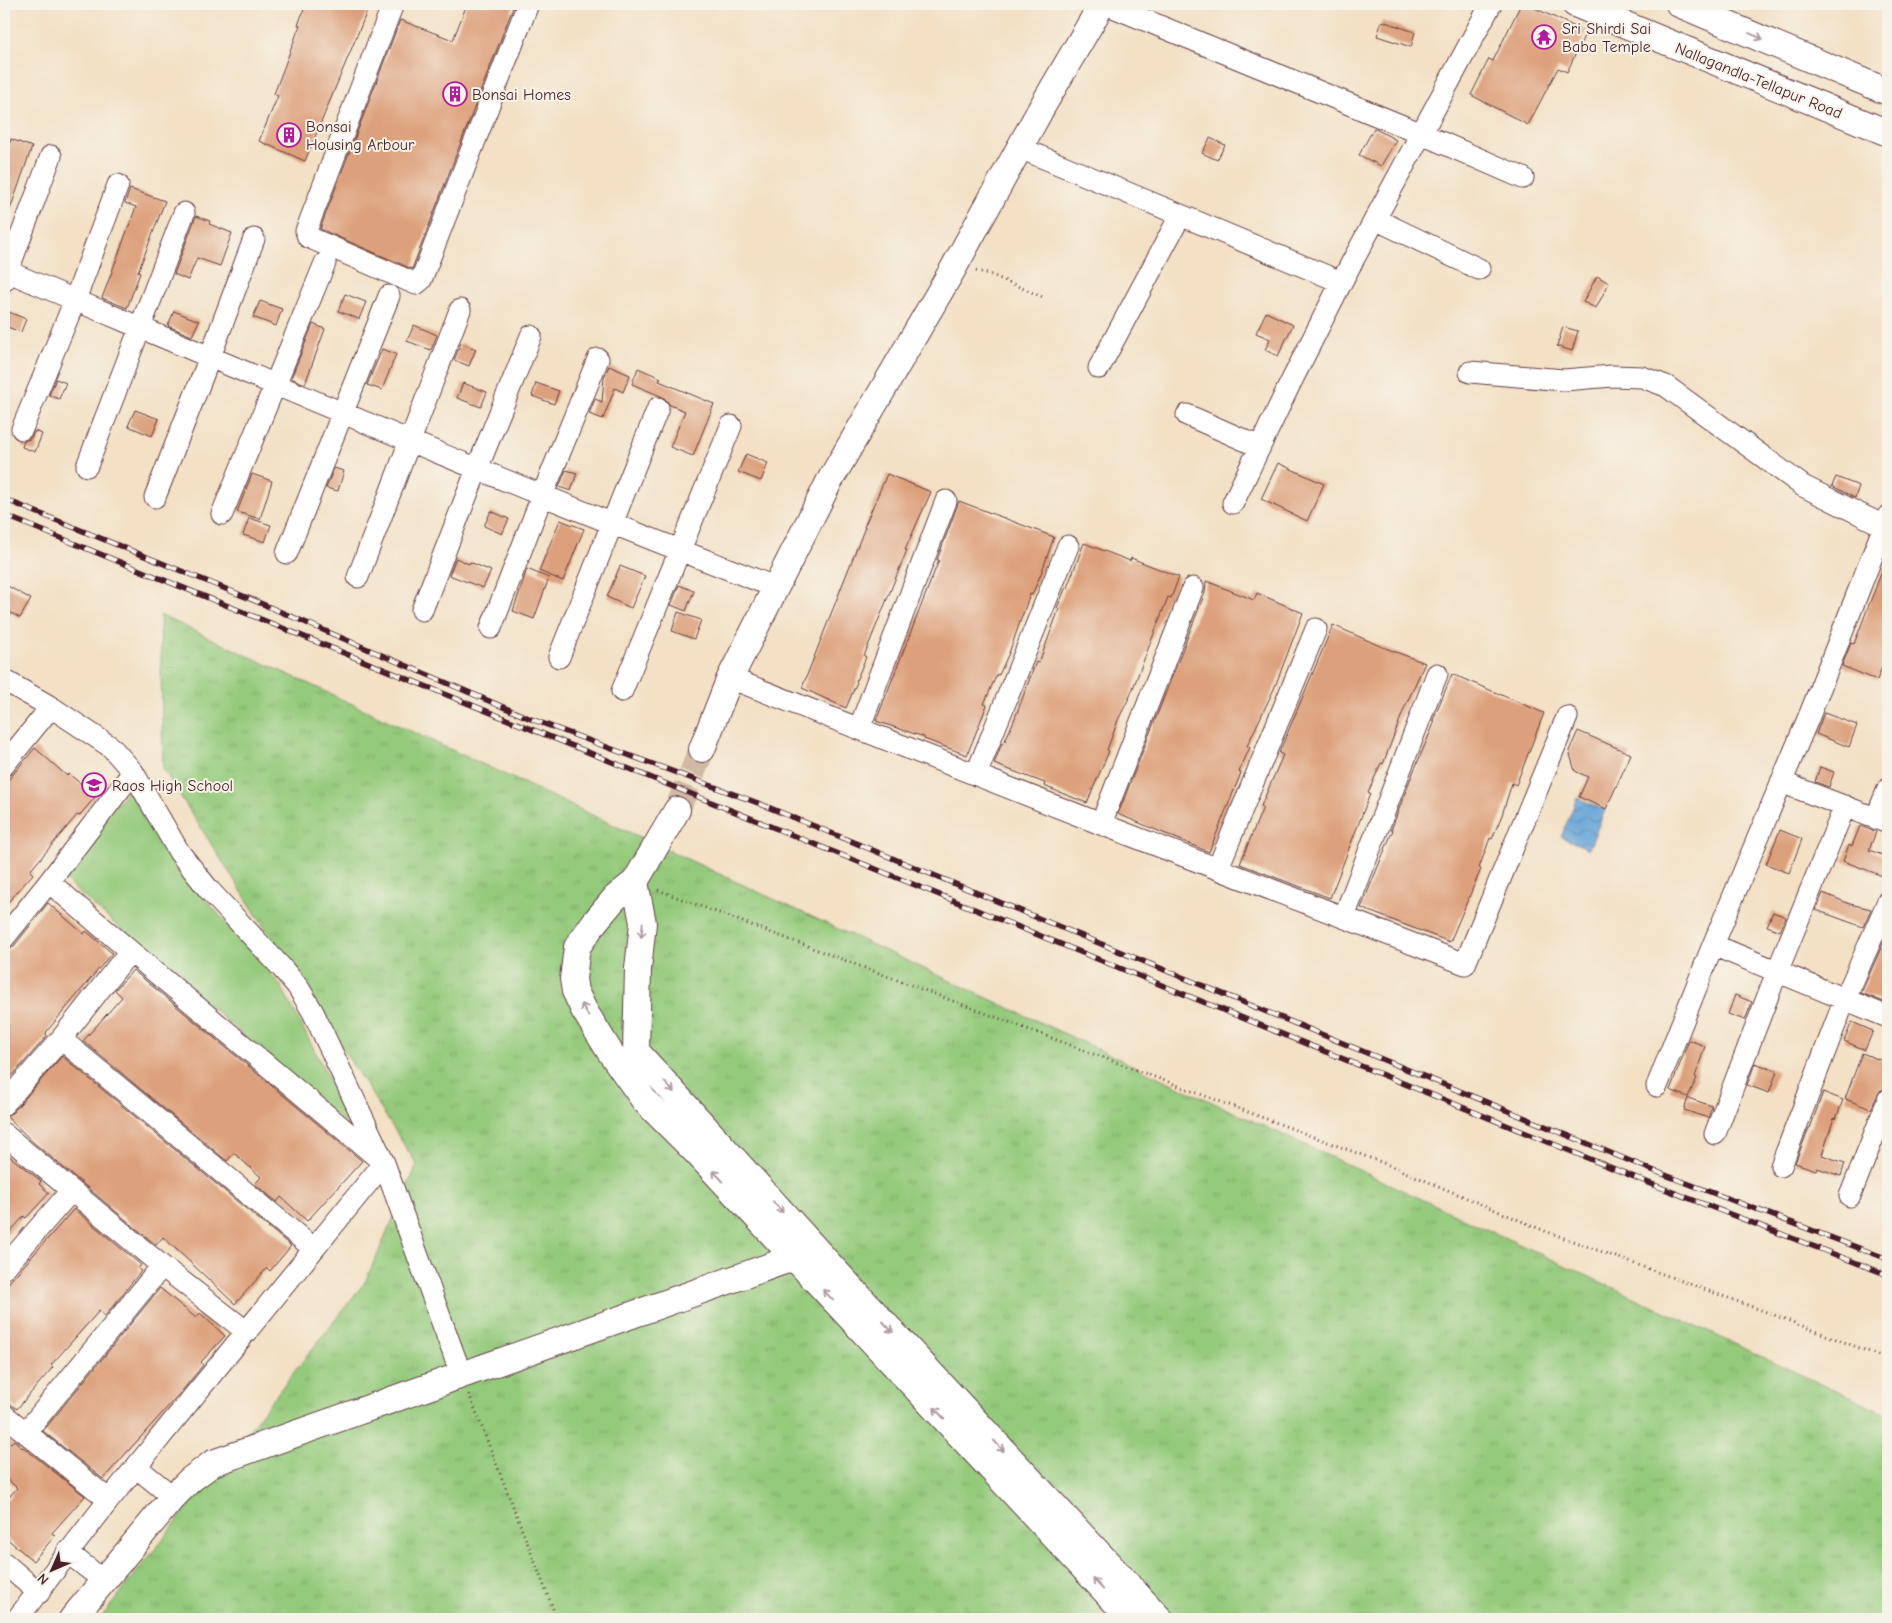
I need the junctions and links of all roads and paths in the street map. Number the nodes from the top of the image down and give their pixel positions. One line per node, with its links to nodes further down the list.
1 (393, 4): 2 (street)
2 (528, 4)
3 (1104, 4): 11 (street); 12 (street)
4 (1491, 4): 11 (street)
5 (1575, 4): 8 (street, Nallagandla-Tellapur Road)
6 (1679, 4): 7 (street)
7 (1725, 23): 8 (street); 9 (street, one-way to 9)
8 (1710, 60): 10 (street, Nallagandla-Tellapur Road)
9 (1888, 92)
10 (1888, 133)
11 (1422, 134): 14 (street); 18 (street)
12 (1020, 148): 17 (street); 21 (street)
13 (51, 156): 23 (street)
14 (1523, 178)
15 (118, 185): 27 (street)
16 (184, 213): 29 (street)
17 (1180, 216): 24 (street); 33 (street)
18 (1375, 219): 22 (street); 24 (street)
19 (254, 238): 31 (street)
20 (325, 263): 35 (street)
21 (953, 269): 26 (path); 56 (street)
22 (1479, 269)
23 (5, 274): 27 (street)
24 (1341, 282): 42 (street)
25 (389, 296): 37 (street)
26 (1045, 298)
27 (75, 300): 29 (street); 40 (street)
28 (460, 310): 41 (street)
29 (140, 327): 31 (street); 43 (street)
30 (530, 336): 44 (street)
31 (210, 357): 35 (street); 46 (street)
32 (598, 359): 45 (street)
33 (1099, 368)
34 (1470, 372): 51 (street)
35 (276, 384): 37 (street); 49 (street)
36 (658, 408): 50 (street)
37 (343, 413): 41 (street); 54 (street)
38 (1187, 415): 42 (street)
39 (731, 426): 53 (street)
40 (22, 429)
41 (409, 440): 44 (street); 55 (street)
42 (1260, 447): 48 (street)
43 (87, 466)
44 (477, 469): 45 (street); 58 (street)
45 (542, 496): 50 (street); 59 (street)
46 (155, 497)
47 (946, 501): 68 (street)
48 (1233, 503)
49 (222, 514)
50 (611, 524): 53 (street); 61 (street)
51 (1885, 530): 73 (street)
52 (1068, 546): 72 (street)
53 (678, 550): 56 (street); 65 (street)
54 (287, 553)
55 (358, 577)
56 (775, 587): 63 (street)
57 (1193, 588): 78 (street)
58 (422, 610)
59 (491, 628)
60 (1316, 629): 79 (street)
61 (559, 657)
62 (1437, 674): 83 (street)
63 (730, 678): 68 (street); 69 (street)
64 (4, 680): 66 (street)
65 (622, 691)
66 (51, 707): 70 (street); 71 (street)
67 (1567, 717): 83 (street)
68 (859, 729): 72 (street)
69 (702, 748)
70 (4, 765)
71 (133, 772): 80 (street); 98 (street)
72 (976, 775): 78 (street)
73 (1781, 782): 75 (street); 85 (street)
74 (1888, 789): 77 (street)
75 (1845, 806): 77 (street); 87 (street)
76 (677, 810): 81 (street)
77 (1882, 820)
78 (1101, 824): 79 (street)
79 (1218, 868): 83 (street)
80 (49, 882): 84 (street); 86 (street)
81 (635, 882): 91 (street, one-way to 91); 92 (street, one-way to 81); 107 (path)
82 (1888, 901): 88 (street)
83 (1344, 917)
84 (4, 938)
85 (1713, 944): 87 (street); 93 (street)
86 (130, 951): 90 (street); 98 (street)
87 (1777, 972): 88 (street); 97 (street)
88 (1845, 999): 89 (street); 99 (street)
89 (1888, 1017)
90 (61, 1039): 95 (street); 102 (street)
91 (636, 1051): 92 (street); 103 (street, one-way to 103)
92 (610, 1052): 103 (street, one-way to 92)
93 (1657, 1086)
94 (1888, 1100): 101 (street)
95 (4, 1104)
96 (4, 1134): 100 (street)
97 (1715, 1134)
98 (384, 1163): 102 (street); 108 (street)
99 (1781, 1166)
100 (71, 1191): 104 (street); 105 (street)
101 (1850, 1196)
102 (314, 1249): 106 (street)
103 (803, 1252): 108 (street); 121 (street, one-way to 103); 122 (street, one-way to 122)
104 (162, 1266): 106 (street); 110 (street)
105 (4, 1268)
106 (247, 1332): 111 (street)
107 (1888, 1359)
108 (462, 1377): 112 (street); 120 (path)
109 (4, 1415): 110 (street)
110 (26, 1432): 113 (street)
111 (136, 1467): 112 (street); 113 (street)
112 (172, 1497): 116 (street)
113 (109, 1500): 114 (street)
114 (68, 1552): 116 (street); 117 (street)
115 (4, 1563): 117 (street)
116 (103, 1580): 119 (street)
117 (39, 1593): 118 (street)
118 (18, 1619)
119 (72, 1619)
120 (557, 1619)
121 (1131, 1619)
122 (1160, 1619)

